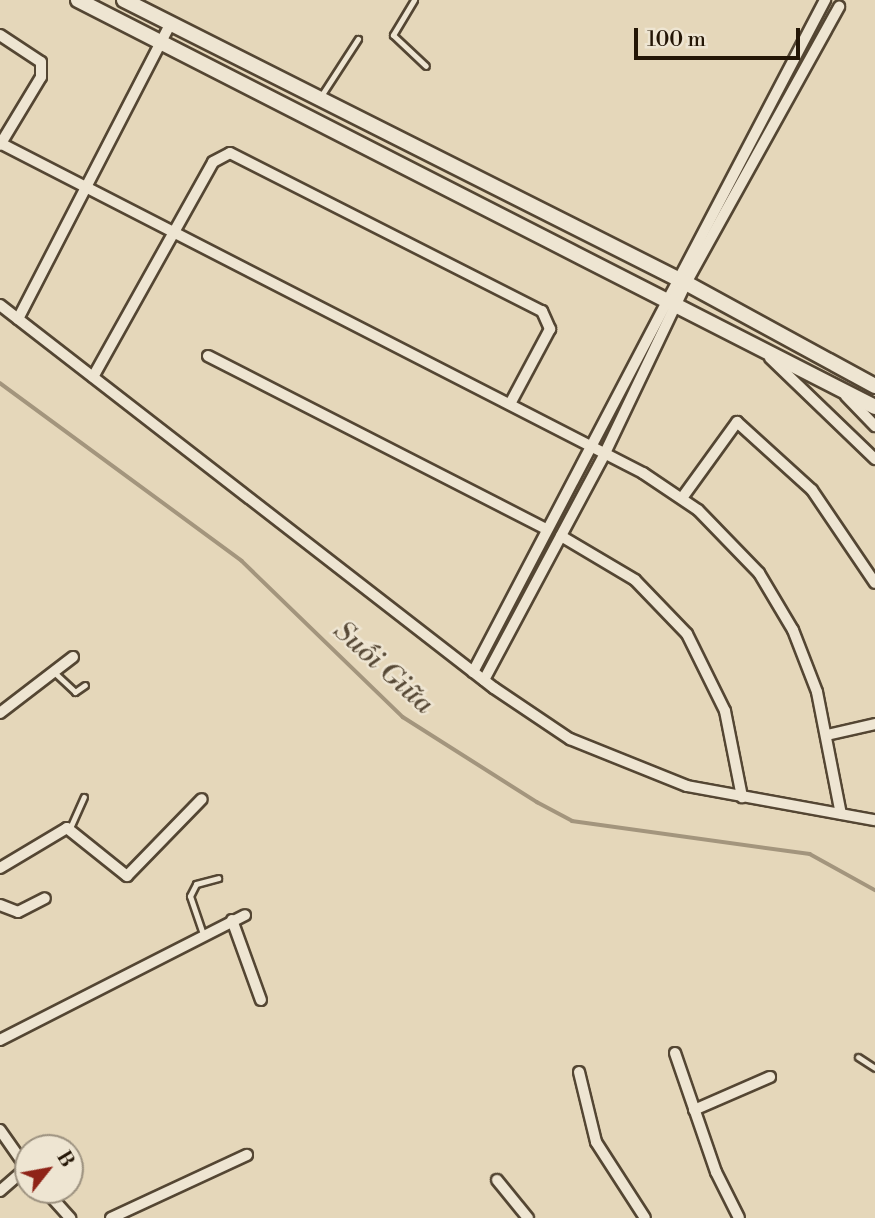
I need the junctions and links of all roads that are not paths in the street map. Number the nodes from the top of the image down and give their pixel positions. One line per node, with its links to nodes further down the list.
1 (78, 0): 9 (street)
2 (124, 0): 6 (street)
3 (414, 0): 10 (lane)
4 (825, 0): 15 (street)
5 (839, 7): 15 (street)
6 (170, 24): 9 (street); 11 (street)
7 (0, 36): 12 (street)
8 (358, 39): 11 (lane)
9 (159, 45): 13 (street); 16 (street)
10 (426, 66)
11 (318, 102): 15 (street)
12 (0, 144): 13 (street)
13 (90, 187): 14 (street); 18 (street)
14 (179, 233): 21 (street); 24 (street); 24 (street)
15 (680, 281): 16 (street); 22 (street)
16 (670, 301): 19 (street); 27 (street); 28 (street)
17 (0, 305): 18 (street)
18 (18, 319): 21 (street)
19 (749, 340): 23 (street); 29 (street)
20 (208, 356): 31 (street)
21 (93, 377): 35 (street)
22 (875, 386)
23 (836, 387): 25 (street); 26 (street)
24 (510, 404): 27 (street)
25 (875, 407)
26 (875, 426)
27 (588, 444): 28 (street); 31 (street)
28 (605, 453): 30 (street); 32 (street)
29 (875, 458)
30 (682, 498): 33 (street); 41 (street)
31 (546, 529): 35 (street)
32 (561, 536): 37 (street); 43 (street)
33 (875, 583)
34 (73, 657): 36 (street)
35 (473, 672): 37 (street)
36 (56, 674): 38 (lane); 39 (street)
37 (484, 680): 43 (street)
38 (85, 685)
39 (0, 713)
40 (875, 724): 41 (street)
41 (827, 735): 45 (street)
42 (84, 797): 47 (lane)
43 (742, 797): 45 (street)
44 (202, 799): 47 (street)
45 (841, 814): 46 (street)
46 (875, 820)
47 (70, 828): 48 (street)
48 (0, 868)
49 (218, 878): 54 (lane)
50 (45, 898): 51 (street)
51 (0, 905)
52 (246, 915): 53 (street)
53 (232, 920): 54 (street); 55 (street)
54 (203, 934): 56 (street)
55 (261, 1000)
56 (0, 1040)
57 (675, 1053): 62 (street)
58 (858, 1057): 59 (lane)
59 (875, 1068)
60 (579, 1072): 73 (street)
61 (770, 1077): 62 (street)
62 (694, 1110): 74 (street)
63 (0, 1130): 64 (street)
64 (14, 1150)
65 (247, 1154): 71 (street)
66 (14, 1180): 68 (street)
67 (497, 1180): 72 (street)
68 (0, 1191)
69 (58, 1204): 70 (street)
70 (70, 1218)
71 (111, 1218)
72 (528, 1218)
73 (645, 1218)
74 (739, 1218)

